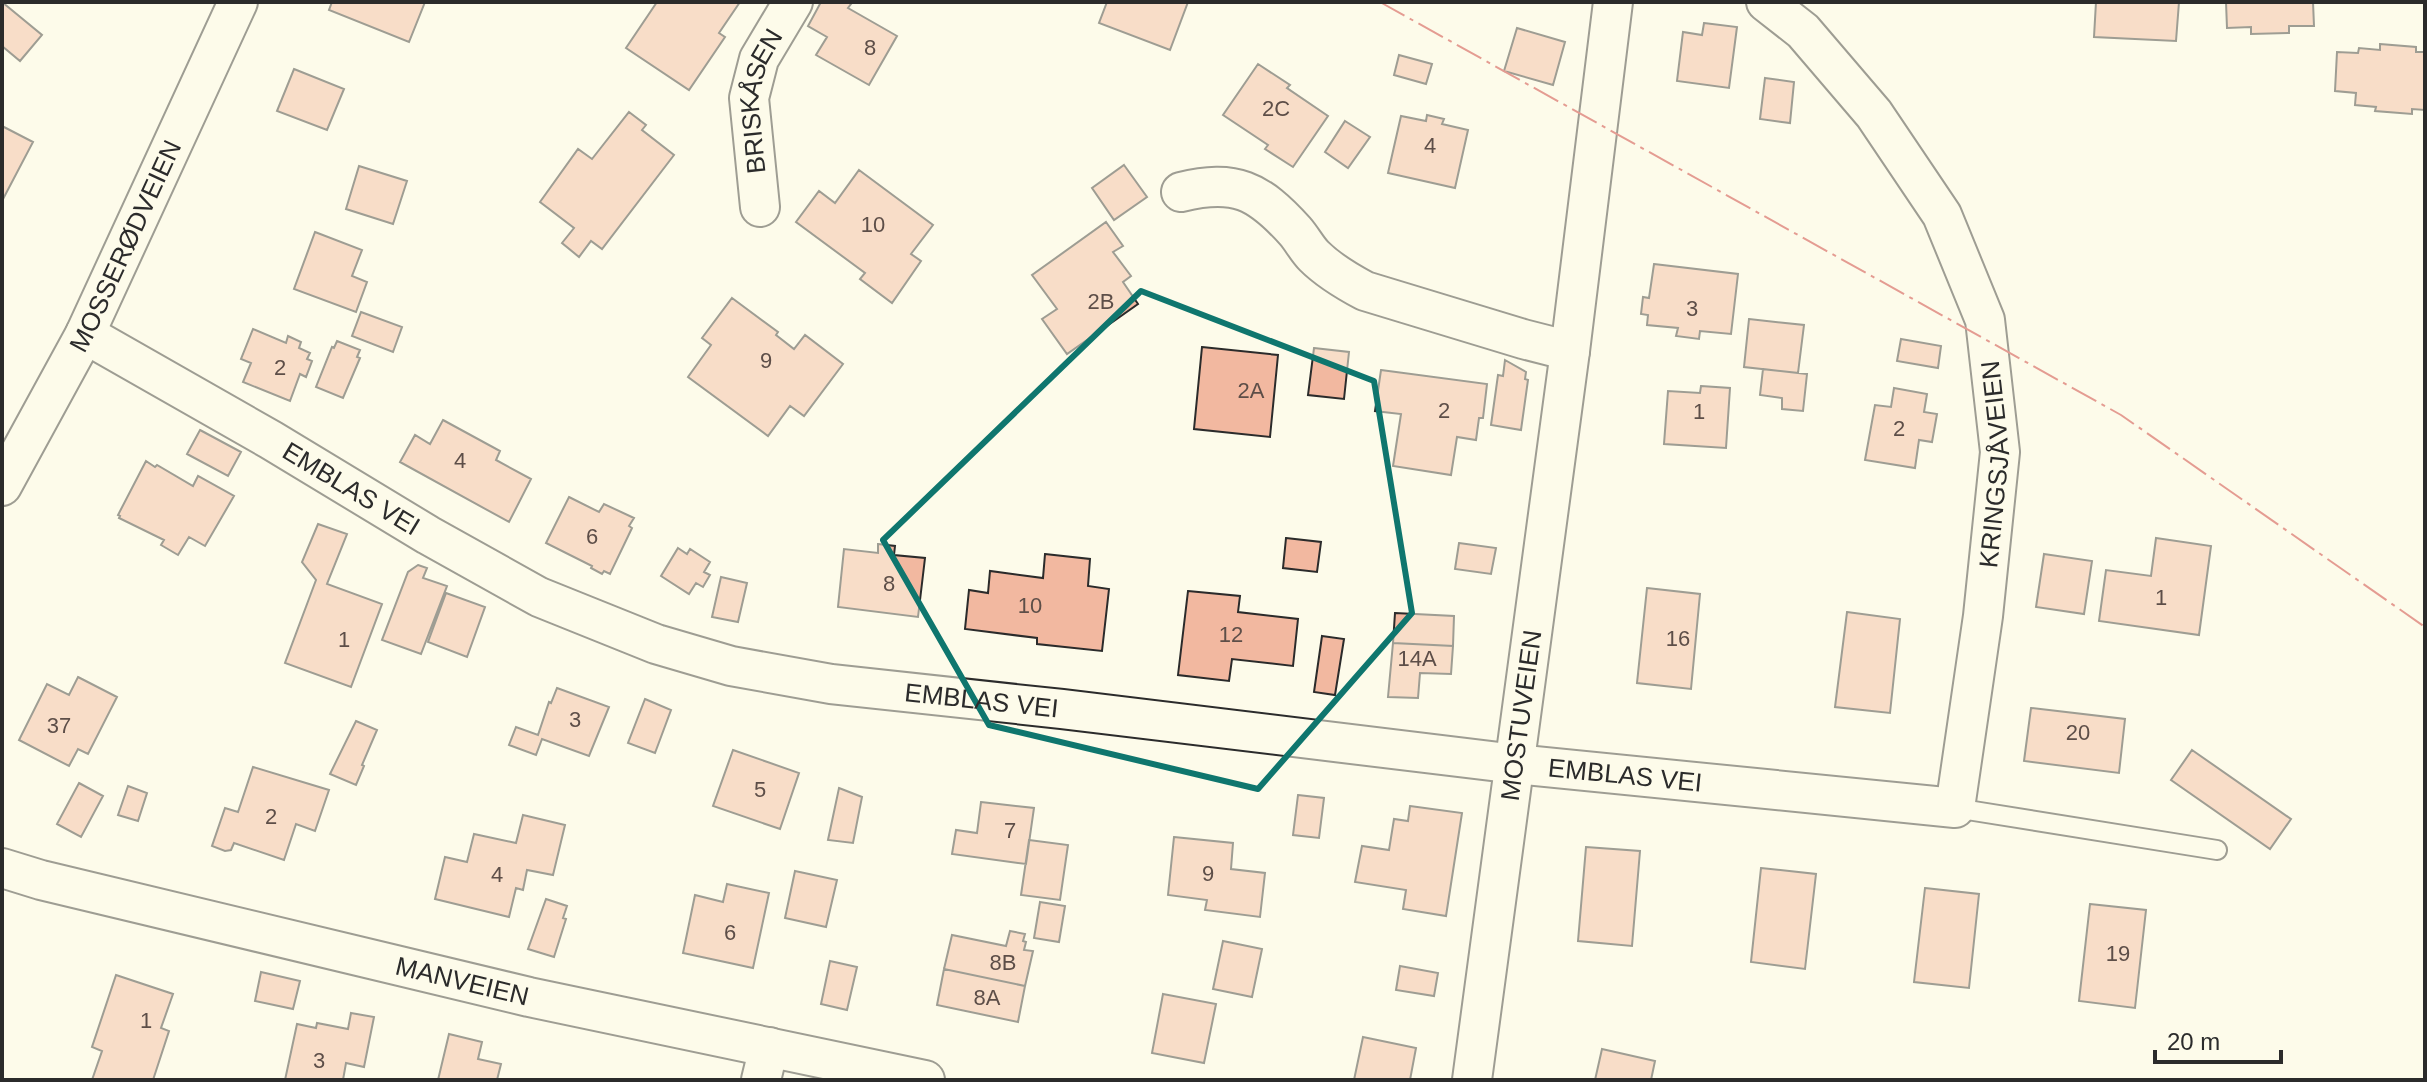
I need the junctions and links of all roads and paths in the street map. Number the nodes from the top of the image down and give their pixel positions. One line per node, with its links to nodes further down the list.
1 (238, 2): 7 (street, MOSSERØDVEIEN)
2 (793, 2): 6 (street, BRISKÅSEN)
3 (1613, 2): 8 (street, MOSTUVEIEN)
4 (1766, 2): 11 (street, KRINGSJÅVEIEN)
5 (1181, 192): 8 (street)
6 (760, 207)
7 (85, 334): 9 (street, MOSSERØDVEIEN); 10 (street, EMBLAS VEI)
8 (1570, 351): 10 (street, MOSTUVEIEN)
9 (2, 486)
10 (1516, 764): 11 (street, EMBLAS VEI); 16 (street, MOSTUVEIEN)
11 (1955, 808): 12 (lane)
12 (2217, 850)
13 (2, 868): 14 (street, MANVEIEN)
14 (765, 1064): 15 (street, MANVEIEN)
15 (925, 1080)
16 (1472, 1080)

